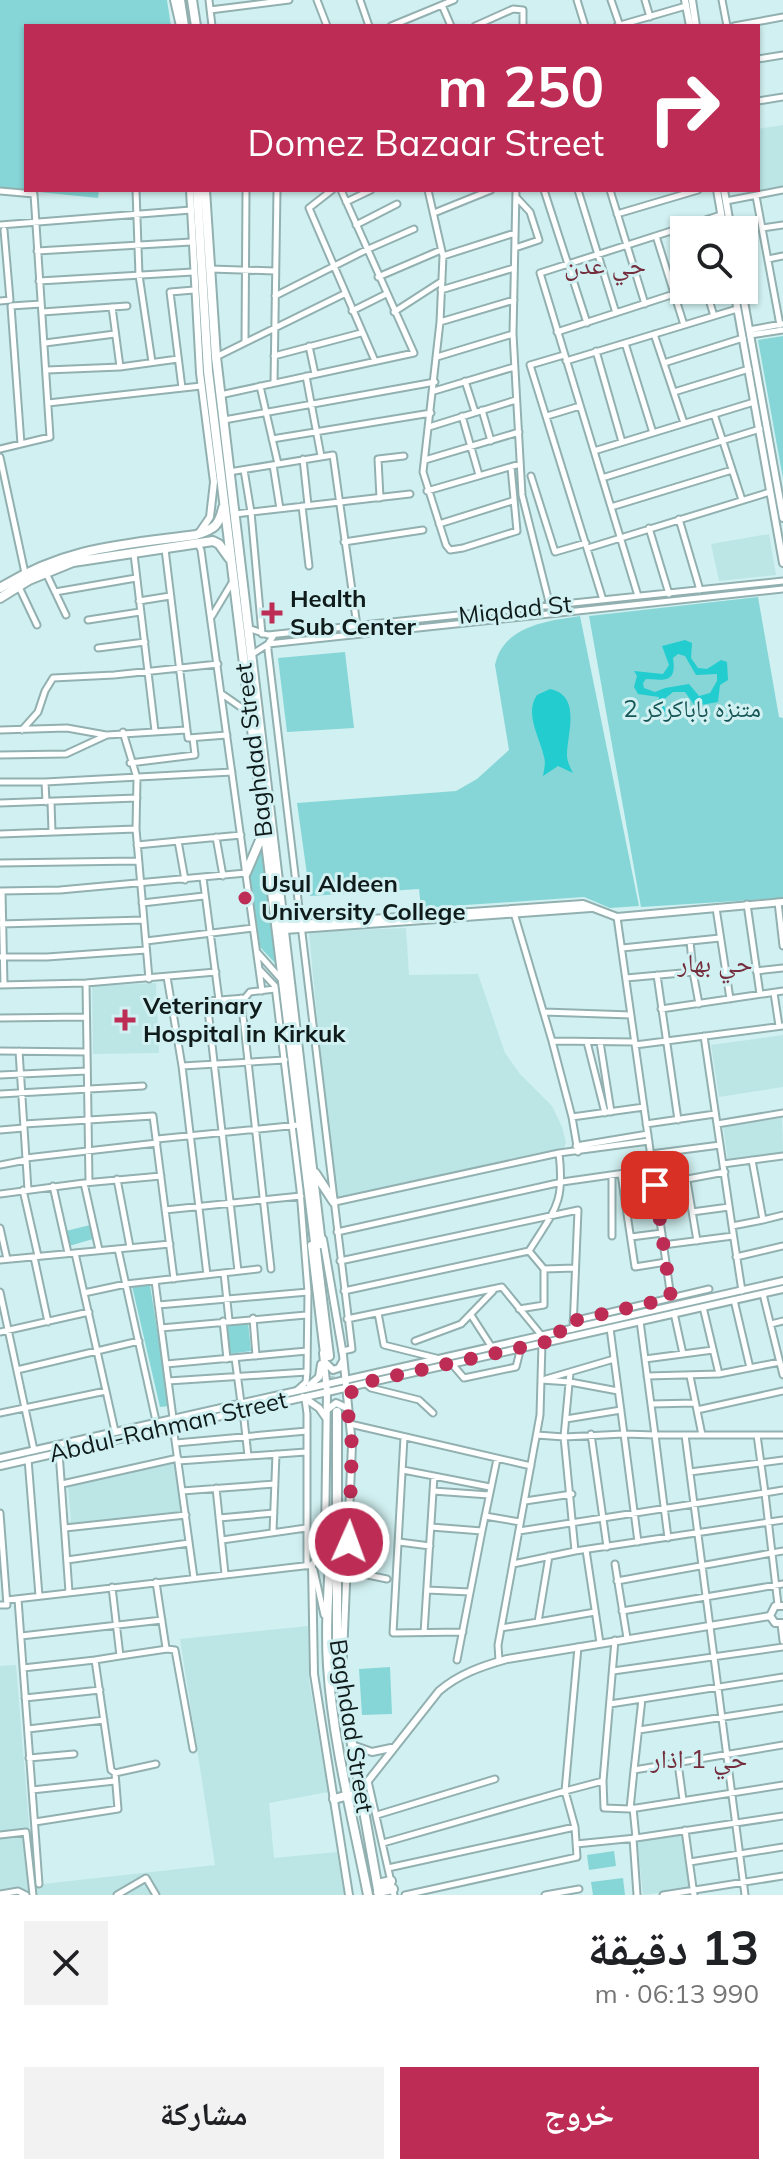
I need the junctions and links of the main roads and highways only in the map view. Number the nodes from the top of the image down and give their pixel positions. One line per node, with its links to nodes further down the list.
1 (174, 0): 5 (main road)
2 (180, 0): 6 (main road)
3 (192, 0): 7 (main road)
4 (688, 2): 8 (main road)
5 (181, 24)
6 (182, 24)
7 (196, 24)
8 (693, 24)
9 (190, 192): 16 (main road)
10 (197, 192): 16 (main road, Baghdad Street)
11 (205, 192): 18 (main road, Baghdad Street)
12 (717, 192): 14 (main road)
13 (724, 192): 15 (main road)
14 (721, 216)
15 (729, 216)
16 (194, 220): 17 (main road, Baghdad Street); 19 (main road)
17 (201, 279): 18 (main road); 19 (main road, Baghdad Street)
18 (211, 280): 31 (main road, Baghdad Street)
19 (198, 303): 23 (main road, Baghdad Street)
20 (736, 304): 22 (main road)
21 (744, 304): 22 (main road)
22 (748, 334): 25 (main road); 28 (main road)
23 (204, 372): 24 (main road, Baghdad Street); 26 (main road)
24 (224, 503): 26 (main road); 27 (main road, Baghdad Street)
25 (783, 518)
26 (197, 539): 27 (main road); 29 (main road); 30 (main road)
27 (231, 560): 31 (main road, Baghdad Street)
28 (783, 563)
29 (0, 588)
30 (0, 598)
31 (262, 786): 32 (main road, Baghdad Street); 37 (main road, Baghdad Street)
32 (264, 832): 33 (main road); 39 (main road, Baghdad Street)
33 (246, 873)
34 (780, 902): 35 (main road)
35 (595, 908): 36 (main road); 36 (main road)
36 (303, 926): 37 (main road)
37 (285, 928): 38 (main road, Baghdad Street)
38 (313, 1170): 39 (main road, Baghdad Street); 40 (main road)
39 (308, 1194): 45 (main road); 46 (main road, Baghdad Street)
40 (334, 1202)
41 (783, 1281): 43 (main road)
42 (783, 1289): 43 (main road)
43 (554, 1336): 44 (main road)
44 (542, 1339): 47 (main road); 47 (main road)
45 (322, 1345): 46 (main road); 50 (main road)
46 (334, 1354): 47 (main road); 48 (main road); 49 (main road)
47 (363, 1381): 48 (main road); 48 (main road); 52 (main road)
48 (345, 1384): 49 (main road, Abdul-Rahman Street); 52 (main road)
49 (327, 1387): 50 (main road, Abdul-Rahman Street); 53 (main road)
50 (301, 1393): 51 (main road, Abdul-Rahman Street); 53 (main road)
51 (242, 1406): 54 (main road, Abdul-Rahman Street); 55 (main road, Abdul-Rahman Street)
52 (348, 1408): 53 (main road); 61 (main road)
53 (331, 1414): 56 (main road, Baghdad Street); 56 (main road); 61 (main road, Baghdad Street)
54 (0, 1458)
55 (0, 1466)
56 (330, 1560): 62 (main road, Baghdad Street)
57 (310, 1565): 63 (main road)
58 (780, 1606): 59 (main road)
59 (770, 1616): 60 (main road); 65 (main road)
60 (782, 1624)
61 (341, 1688): 64 (main road, Baghdad Street)
62 (336, 1733): 63 (main road); 67 (main road, Baghdad Street)
63 (323, 1735): 70 (main road)
64 (351, 1744): 65 (main road); 66 (main road, Baghdad Street)
65 (394, 1747): 68 (main road)
66 (355, 1766): 67 (main road); 68 (main road, Baghdad Street)
67 (343, 1769): 69 (main road, Baghdad Street)
68 (360, 1794): 72 (main road, Baghdad Street)
69 (349, 1795): 70 (main road); 72 (main road, Baghdad Street)
70 (334, 1799): 73 (main road)
71 (393, 1888): 72 (main road)
72 (375, 1892)
73 (349, 1895)

